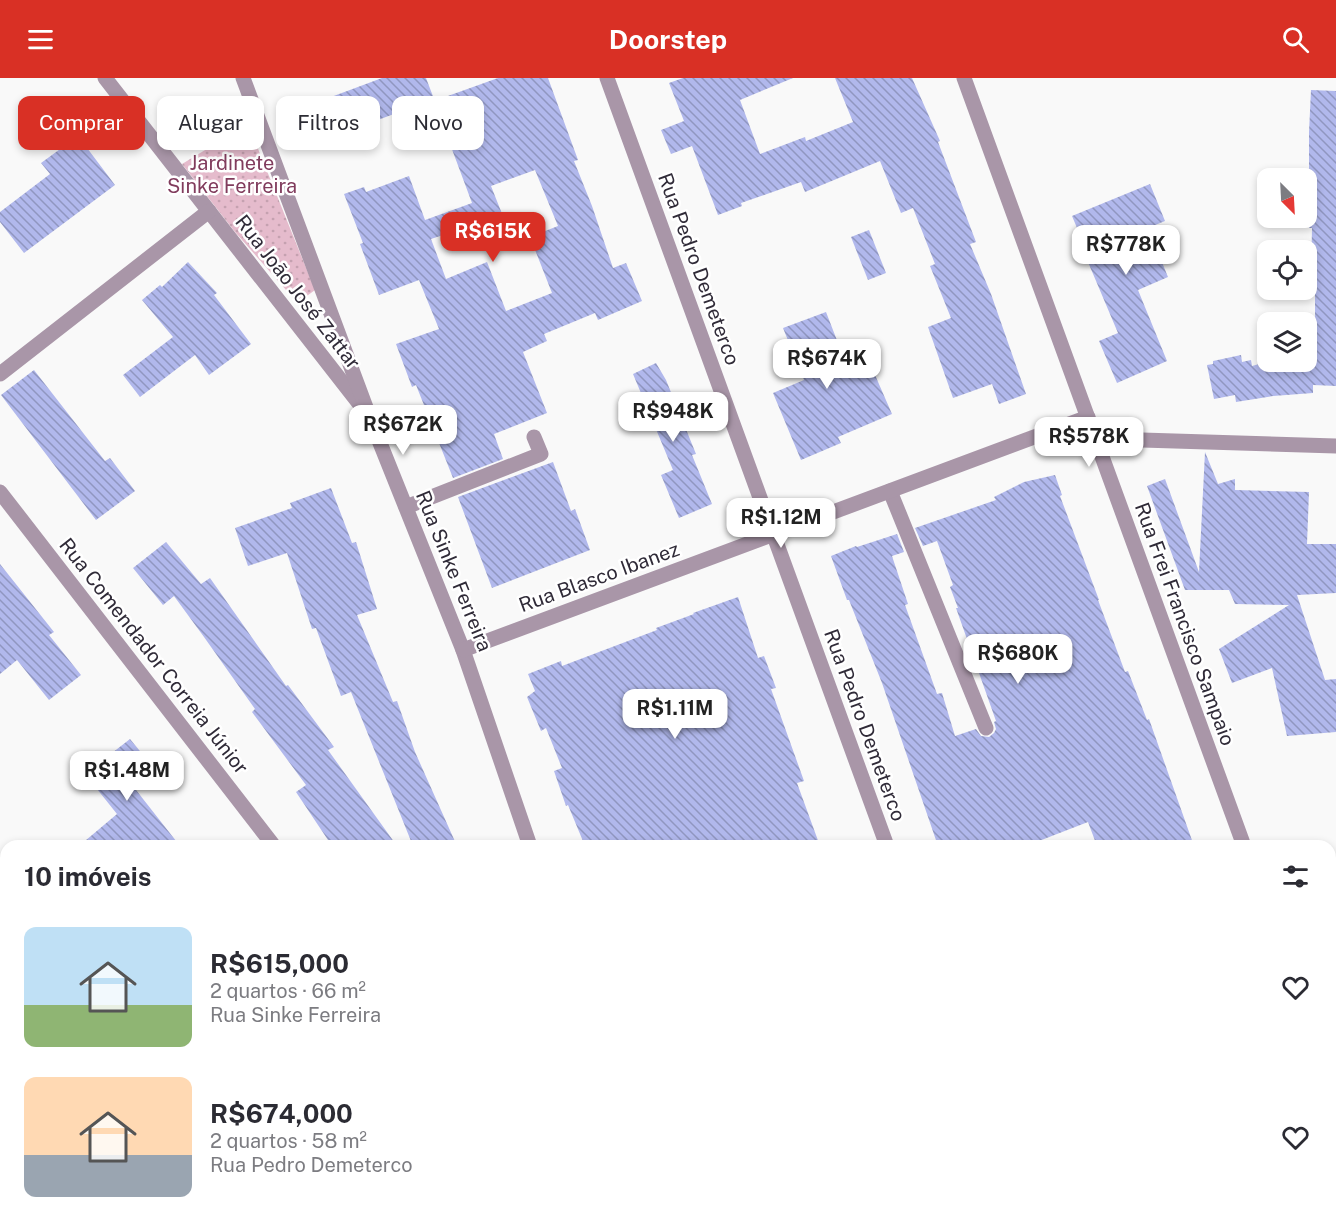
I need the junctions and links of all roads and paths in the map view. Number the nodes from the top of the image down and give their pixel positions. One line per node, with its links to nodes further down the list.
1 (105, 78): 5 (street, Rua João José Zattar)
2 (243, 78): 8 (street, Rua Sinke Ferreira)
3 (607, 78): 15 (street, Rua Pedro Demeterco)
4 (964, 78): 7 (street, Rua Frei Francisco Sampaio)
5 (209, 211): 6 (street); 8 (street, Rua João José Zattar)
6 (0, 374)
7 (1088, 417): 10 (street, Rua Frei Francisco Sampaio); 12 (street, Rua Blasco Ibanez)
8 (370, 418): 14 (street, Rua Sinke Ferreira)
9 (534, 437): 14 (street)
10 (1096, 440): 11 (street); 21 (street, Rua Frei Francisco Sampaio)
11 (1336, 446)
12 (890, 491): 15 (street, Rua Blasco Ibanez); 17 (street)
13 (0, 492): 18 (street, Rua Comendador Correia Júnior)
14 (406, 507): 16 (street, Rua Sinke Ferreira)
15 (773, 534): 16 (street, Rua Blasco Ibanez); 20 (street, Rua Pedro Demeterco)
16 (463, 650): 19 (street, Rua Sinke Ferreira)
17 (986, 728)
18 (269, 840)
19 (528, 840)
20 (885, 840)
21 (1242, 840)

